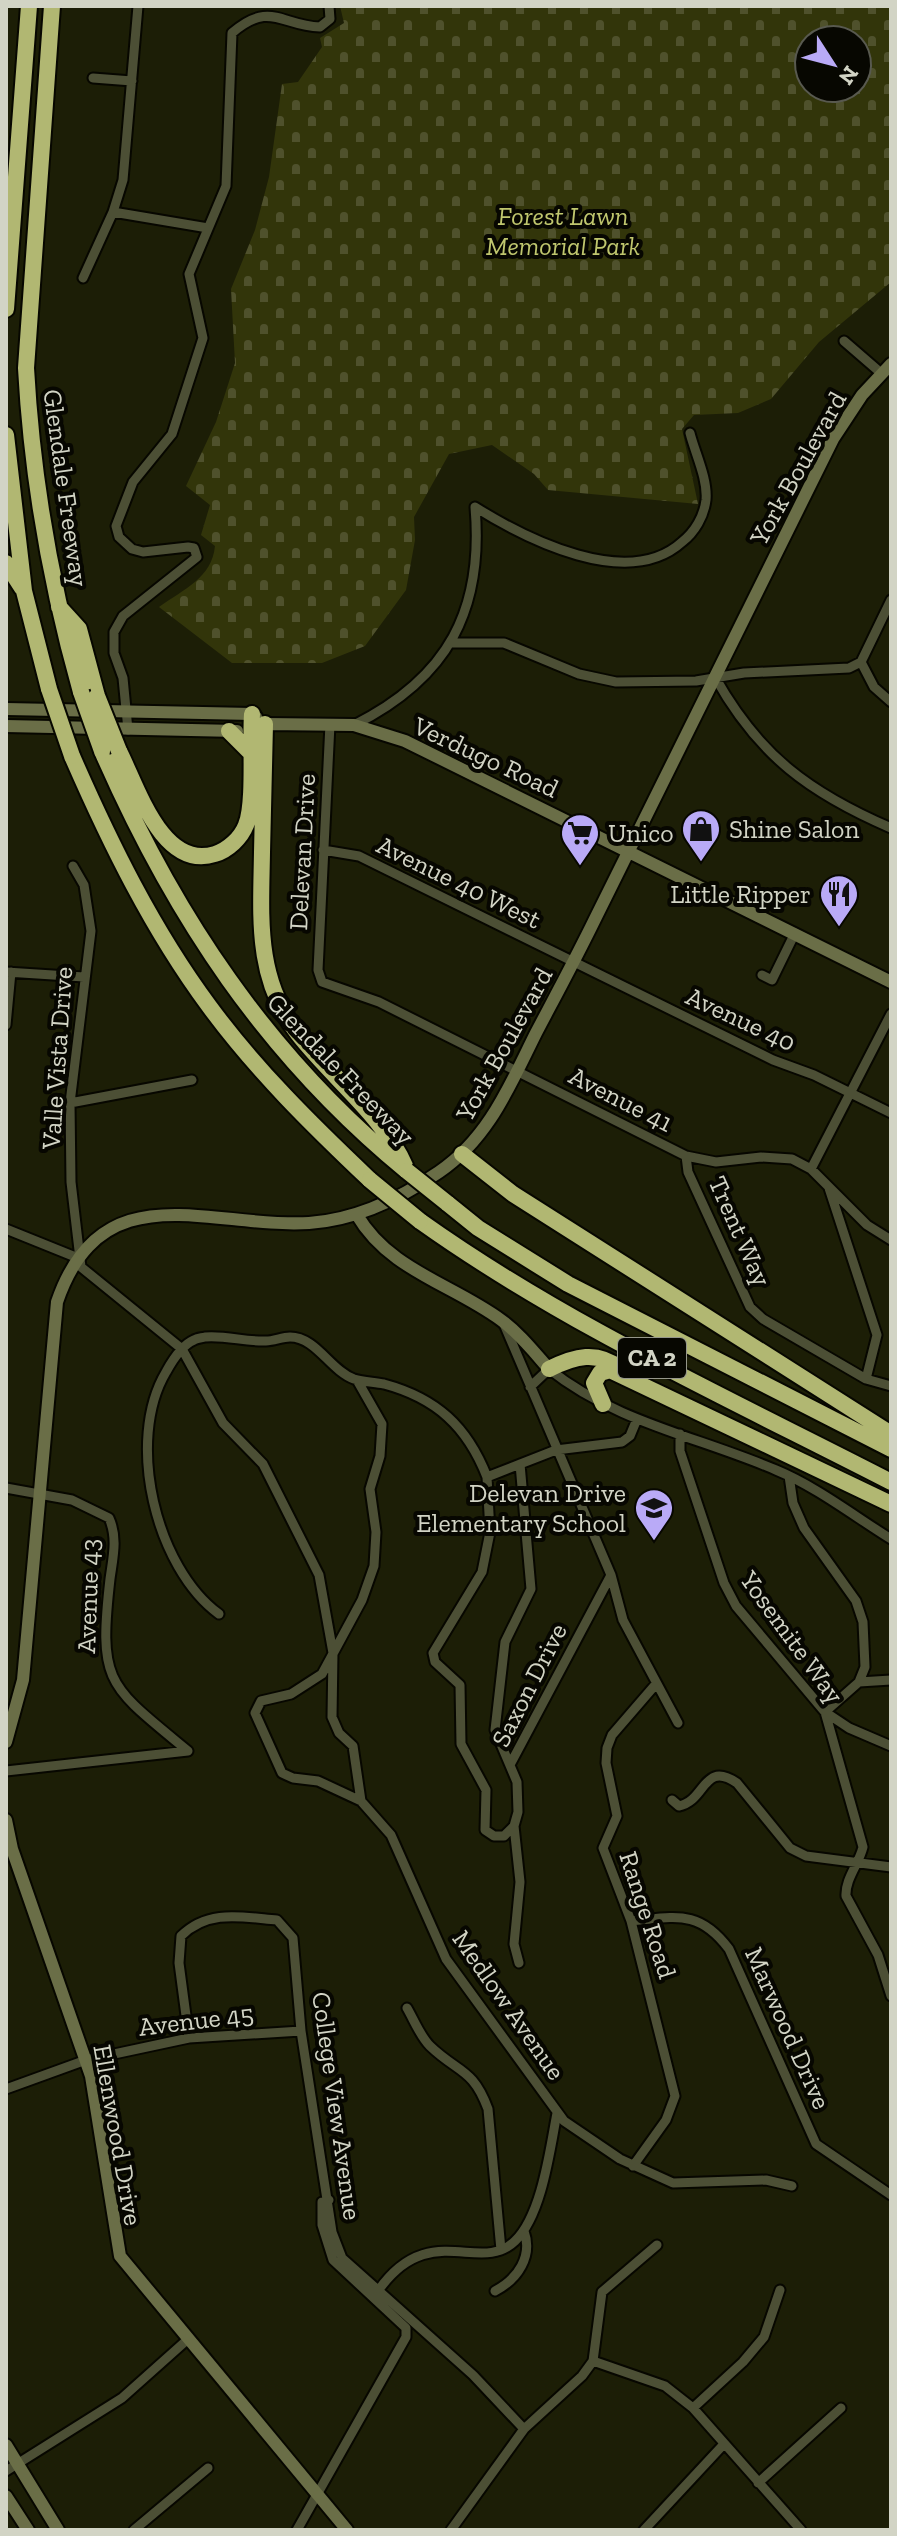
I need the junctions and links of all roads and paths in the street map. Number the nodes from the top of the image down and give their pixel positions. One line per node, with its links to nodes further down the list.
1 (29, 6): 10 (highway)
2 (52, 6): 30 (highway, Glendale Freeway, bridge)
3 (138, 6): 6 (street)
4 (329, 6): 8 (street)
5 (93, 78): 6 (street)
6 (132, 81): 7 (street)
7 (113, 212): 8 (street); 9 (street)
8 (208, 228): 23 (street)
9 (83, 278)
10 (6, 309)
11 (844, 341): 12 (street)
12 (886, 368): 20 (street, York Boulevard)
13 (690, 433): 18 (street)
14 (6, 435): 16 (highway, Glendale Freeway / CA 2)
15 (6, 563): 16 (highway)
16 (24, 591): 76 (highway, Glendale Freeway / CA 2, bridge)
17 (891, 600): 19 (street)
18 (452, 643): 20 (street); 26 (street)
19 (861, 662): 20 (street); 21 (street)
20 (715, 677): 32 (street); 34 (street, York Boulevard)
21 (891, 702)
22 (6, 709): 23 (street, Verdugo Road)
23 (127, 713): 24 (street, Verdugo Road); 28 (street)
24 (256, 723): 25 (street, Verdugo Road); 29 (street, Verdugo Road); 31 (highway); 52 (highway)
25 (330, 724): 26 (street, Verdugo Road); 33 (street, Delevan Drive)
26 (354, 725): 34 (street, Verdugo Road)
27 (6, 726): 28 (street, Verdugo Road)
28 (128, 730): 29 (street, Verdugo Road)
29 (229, 731): 31 (highway)
30 (110, 751): 31 (highway); 52 (highway, Glendale Freeway / CA 2)
31 (249, 751)
32 (891, 828)
33 (323, 850): 37 (street, Avenue 40 West); 41 (street, Delevan Drive)
34 (630, 851): 36 (street, Verdugo Road); 37 (street, York Boulevard)
35 (73, 866): 40 (street, Valle Vista Drive)
36 (795, 933): 39 (street); 42 (street, Verdugo Road)
37 (573, 963): 45 (street, York Boulevard); 47 (street, Avenue 40)
38 (8, 972): 40 (street); 44 (street)
39 (762, 975)
40 (84, 977): 48 (street, Valle Vista Drive)
41 (322, 982): 45 (street, Avenue 41)
42 (891, 982)
43 (891, 1014): 47 (street)
44 (6, 1025)
45 (517, 1071): 50 (street, York Boulevard); 51 (street, Avenue 41)
46 (192, 1080): 48 (street)
47 (850, 1092): 49 (street, Avenue 40); 53 (street)
48 (70, 1103): 58 (street, Valle Vista Drive)
49 (891, 1113)
50 (462, 1154): 55 (street, York Boulevard); 70 (highway)
51 (686, 1156): 53 (street, Avenue 41); 63 (street, Trent Way)
52 (404, 1167): 71 (highway, Glendale Freeway / CA 2, bridge)
53 (811, 1169): 54 (street, Avenue 41)
54 (828, 1185): 57 (street, Avenue 41); 63 (street)
55 (357, 1215): 58 (street, York Boulevard); 59 (street)
56 (6, 1229): 58 (street)
57 (891, 1240)
58 (78, 1258): 60 (street); 78 (street, York Boulevard)
59 (503, 1321): 61 (street); 66 (street)
60 (182, 1349): 64 (street); 82 (street); 83 (street)
61 (549, 1369): 62 (highway); 66 (street); 67 (street)
62 (633, 1378): 67 (highway); 79 (highway)
63 (866, 1379): 65 (street)
64 (357, 1380): 75 (street); 83 (street)
65 (891, 1386)
66 (530, 1387): 72 (street)
67 (603, 1404): 68 (street)
68 (637, 1419): 69 (street); 72 (street)
69 (680, 1434): 74 (street); 87 (street, Yosemite Way)
70 (891, 1434)
71 (891, 1449)
72 (556, 1450): 73 (street); 81 (street)
73 (520, 1464): 75 (street); 91 (street)
74 (789, 1476): 80 (street); 85 (street)
75 (487, 1477): 96 (street)
76 (891, 1482)
77 (6, 1488): 78 (street, Avenue 43)
78 (38, 1491): 89 (street, York Boulevard); 92 (street, Avenue 43)
79 (891, 1504)
80 (891, 1539)
81 (611, 1575): 86 (street); 91 (street, Saxon Drive)
82 (219, 1614)
83 (333, 1653): 94 (street); 94 (street)
84 (891, 1680): 85 (street)
85 (859, 1682): 87 (street)
86 (656, 1684): 88 (street); 99 (street, Range Road)
87 (825, 1712): 90 (street); 97 (street, Yosemite Way)
88 (678, 1723)
89 (6, 1742)
90 (891, 1746)
91 (511, 1763): 96 (street, Saxon Drive)
92 (6, 1771)
93 (672, 1800): 97 (street)
94 (361, 1801): 107 (street, Medlow Avenue)
95 (6, 1820): 105 (street, Ellenwood Drive)
96 (514, 1826): 100 (street, Saxon Drive)
97 (859, 1863): 98 (street); 101 (street, Yosemite Way)
98 (891, 1867)
99 (631, 1921): 108 (street, Range Road); 110 (street, Marwood Drive)
100 (519, 1963)
101 (891, 1996)
102 (407, 2008): 114 (street)
103 (301, 2031): 104 (street, Avenue 45); 104 (street, College View Avenue); 111 (street, College View Avenue)
104 (189, 2038): 105 (street, Avenue 45)
105 (86, 2060): 106 (street, Avenue 45); 118 (street, Ellenwood Drive)
106 (6, 2089)
107 (557, 2113): 108 (street, Medlow Avenue); 112 (street)
108 (633, 2166): 109 (street, Medlow Avenue)
109 (792, 2186)
110 (891, 2195)
111 (329, 2200): 116 (street, College View Avenue); 128 (street)
112 (524, 2231): 114 (street); 117 (street)
113 (657, 2245): 119 (street)
114 (501, 2250): 116 (street)
115 (780, 2290): 120 (street)
116 (378, 2291): 122 (street, College View Avenue)
117 (495, 2291)
118 (187, 2340): 125 (street); 128 (street, Ellenwood Drive)
119 (593, 2361): 120 (street); 122 (street)
120 (693, 2408): 123 (street)
121 (841, 2408): 127 (street)
122 (524, 2429): 135 (street)
123 (724, 2444): 127 (street); 136 (street)
124 (6, 2445): 125 (street)
125 (11, 2468): 131 (street)
126 (208, 2468): 132 (street)
127 (758, 2483): 137 (street)
128 (317, 2495): 133 (street); 134 (street, Ellenwood Drive)
129 (6, 2496): 130 (street)
130 (28, 2530)
131 (58, 2530)
132 (134, 2530)
133 (297, 2530)
134 (347, 2530)
135 (451, 2530)
136 (644, 2530)
137 (801, 2530)

